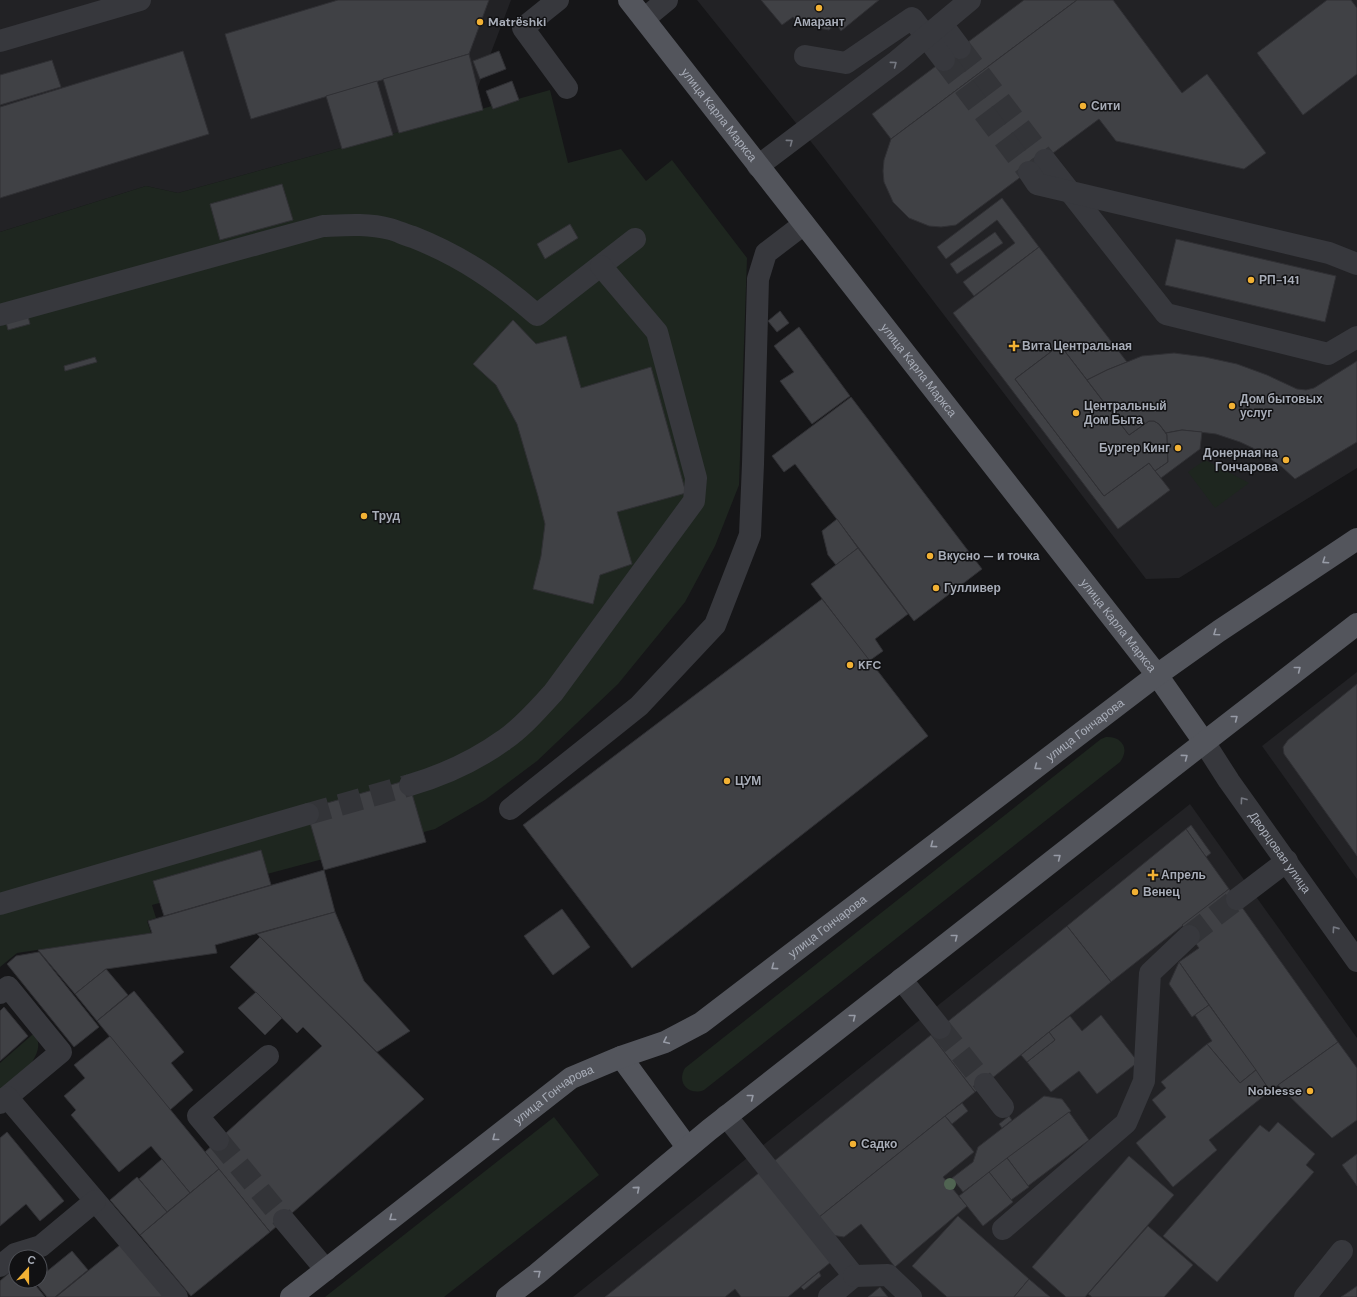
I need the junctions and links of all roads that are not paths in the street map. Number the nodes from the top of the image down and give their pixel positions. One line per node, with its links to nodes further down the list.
1 (140, 0): 8 (street)
2 (558, 0): 11 (street)
3 (630, 0): 6 (main road, улица Карла Маркса)
4 (667, 0): 6 (street)
5 (970, 0): 7 (street)
6 (644, 19): 12 (main road, улица Карла Маркса)
7 (934, 30): 9 (street); 10 (street); 12 (street, one-way to 7)
8 (0, 41)
9 (952, 54)
10 (805, 56)
11 (567, 88)
12 (758, 166): 15 (main road, улица Карла Маркса)
13 (1037, 166): 14 (street)
14 (1069, 192): 17 (street); 20 (street)
15 (804, 224): 23 (main road, улица Карла Маркса); 26 (street)
16 (635, 239): 18 (street)
17 (1357, 264)
18 (601, 266): 19 (street); 25 (street)
19 (0, 315)
20 (1357, 337)
21 (1357, 539): 23 (main road, улица Гончарова, one-way to 23)
22 (1356, 628): 24 (main road, one-way to 22)
23 (1156, 675): 24 (main road, улица Карла Маркса); 37 (main road, улица Гончарова, one-way to 37)
24 (1204, 742): 28 (street, Дворцовая улица, one-way to 24); 33 (main road, one-way to 24)
25 (410, 785)
26 (510, 809)
27 (308, 814): 30 (street)
28 (1287, 861): 29 (street); 32 (street, Дворцовая улица, one-way to 28)
29 (1237, 899)
30 (0, 904)
31 (1189, 936): 46 (street)
32 (1357, 962)
33 (901, 979): 35 (street); 41 (main road, one-way to 33)
34 (0, 994): 39 (street)
35 (940, 1028)
36 (268, 1056): 42 (street)
37 (621, 1057): 43 (main road); 49 (main road, улица Гончарова, one-way to 49)
38 (985, 1084): 40 (street)
39 (4, 1100): 44 (street)
40 (1003, 1107)
41 (726, 1116): 43 (main road); 50 (street)
42 (218, 1140)
43 (687, 1147): 53 (main road, one-way to 43)
44 (95, 1201): 48 (street); 51 (street)
45 (284, 1220): 49 (street)
46 (1003, 1229)
47 (1342, 1251): 56 (street)
48 (0, 1266)
49 (326, 1270): 52 (main road, улица Гончарова)
50 (854, 1276): 54 (street); 55 (street)
51 (177, 1297)
52 (291, 1297)
53 (507, 1297)
54 (829, 1297)
55 (911, 1297)
56 (1305, 1297)

